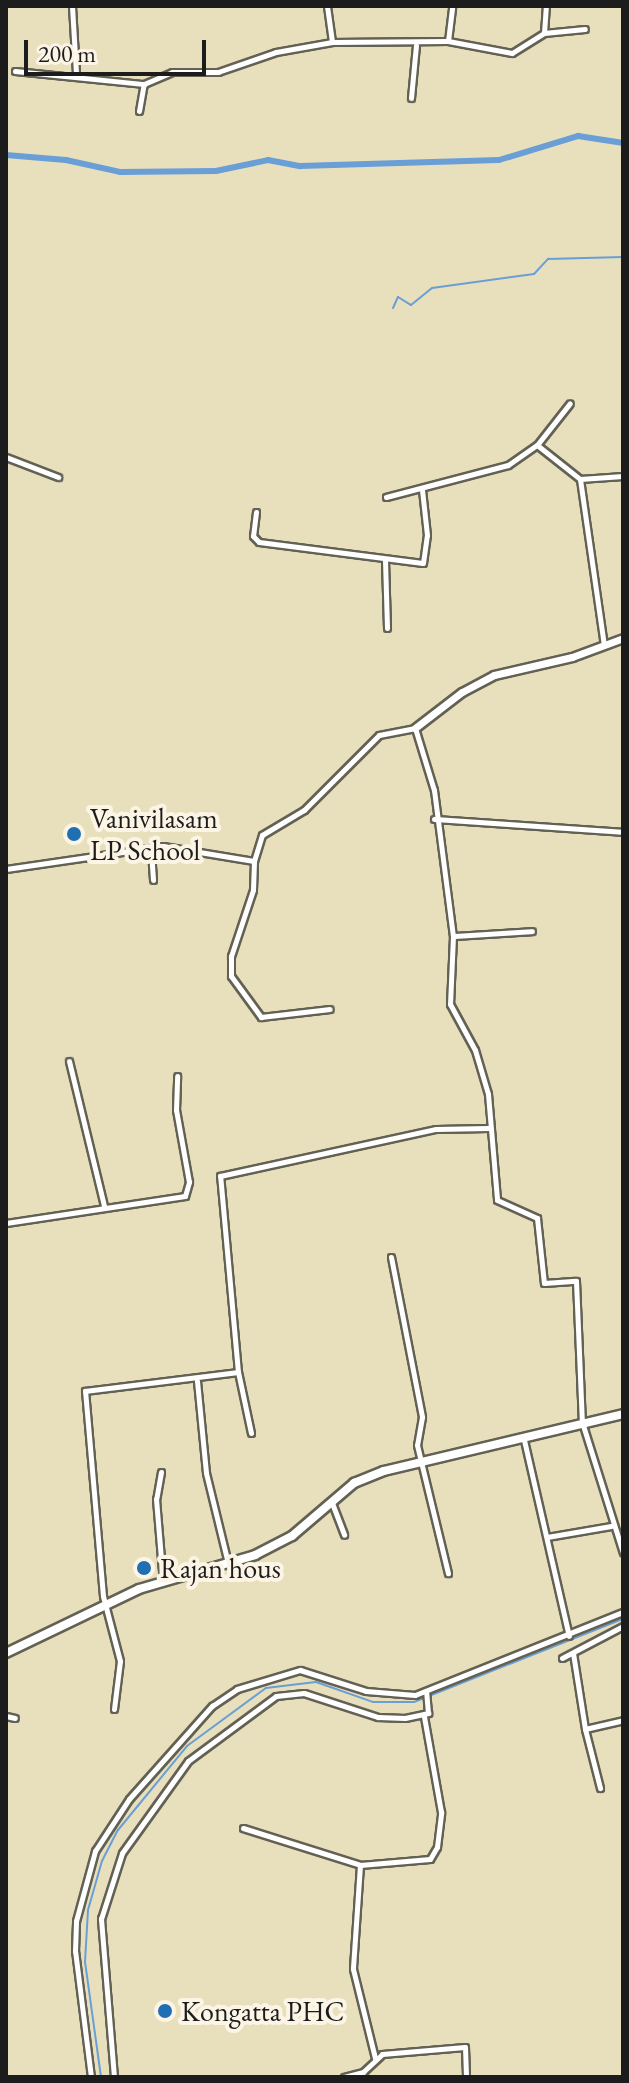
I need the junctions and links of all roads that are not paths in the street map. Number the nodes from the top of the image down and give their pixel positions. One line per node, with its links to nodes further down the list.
1 (72, 6): 11 (street)
2 (327, 6): 8 (street)
3 (452, 6): 7 (street)
4 (546, 6): 6 (street)
5 (585, 29): 6 (street)
6 (544, 33): 7 (street)
7 (448, 41): 9 (street)
8 (332, 42): 9 (street); 12 (street)
9 (416, 45): 13 (street)
10 (15, 71): 11 (street)
11 (76, 74): 12 (street)
12 (144, 84): 14 (street)
13 (411, 98)
14 (139, 111)
15 (570, 403): 16 (street)
16 (537, 445): 20 (street); 21 (street)
17 (6, 457): 19 (street)
18 (623, 476): 20 (street)
19 (58, 477)
20 (580, 479): 27 (street)
21 (422, 490): 22 (street); 24 (street)
22 (386, 497)
23 (256, 512): 24 (street)
24 (385, 560): 25 (street)
25 (387, 628)
26 (623, 638): 27 (street)
27 (604, 645): 28 (street)
28 (415, 728): 29 (street); 32 (street)
29 (434, 819): 30 (street); 36 (street)
30 (623, 832)
31 (151, 851): 32 (street); 33 (street); 34 (street)
32 (254, 861): 37 (street)
33 (6, 869)
34 (153, 880)
35 (532, 931): 36 (street)
36 (453, 936): 40 (street)
37 (330, 1009)
38 (69, 1061): 41 (street)
39 (177, 1076): 41 (street)
40 (488, 1128): 44 (street); 47 (street)
41 (104, 1206): 42 (street)
42 (6, 1223)
43 (391, 1257): 50 (street)
44 (238, 1372): 45 (street); 48 (street)
45 (197, 1381): 57 (street); 60 (street)
46 (623, 1414): 47 (main road)
47 (582, 1422): 49 (main road); 53 (street)
48 (251, 1433)
49 (524, 1440): 50 (main road); 55 (street)
50 (421, 1466): 52 (main road); 58 (street)
51 (161, 1472): 59 (street)
52 (332, 1501): 54 (street); 57 (main road)
53 (611, 1526): 55 (street); 56 (street)
54 (344, 1535)
55 (547, 1537): 63 (street)
56 (623, 1553)
57 (228, 1563): 59 (main road)
58 (448, 1573)
59 (163, 1582): 60 (main road)
60 (107, 1603): 64 (main road); 68 (street)
61 (623, 1612): 63 (street)
62 (623, 1626): 65 (street)
63 (569, 1636): 67 (street)
64 (6, 1653)
65 (573, 1653): 66 (street); 73 (street)
66 (562, 1658)
67 (426, 1693): 70 (street); 78 (street)
68 (114, 1709)
69 (6, 1716): 71 (street)
70 (424, 1717): 76 (street); 79 (street)
71 (15, 1718)
72 (623, 1720): 73 (street)
73 (585, 1729): 74 (street)
74 (600, 1788)
75 (243, 1828): 76 (street)
76 (360, 1865): 77 (street)
77 (375, 2058): 80 (street); 81 (street)
78 (91, 2077)
79 (114, 2077)
80 (344, 2077)
81 (466, 2077)

